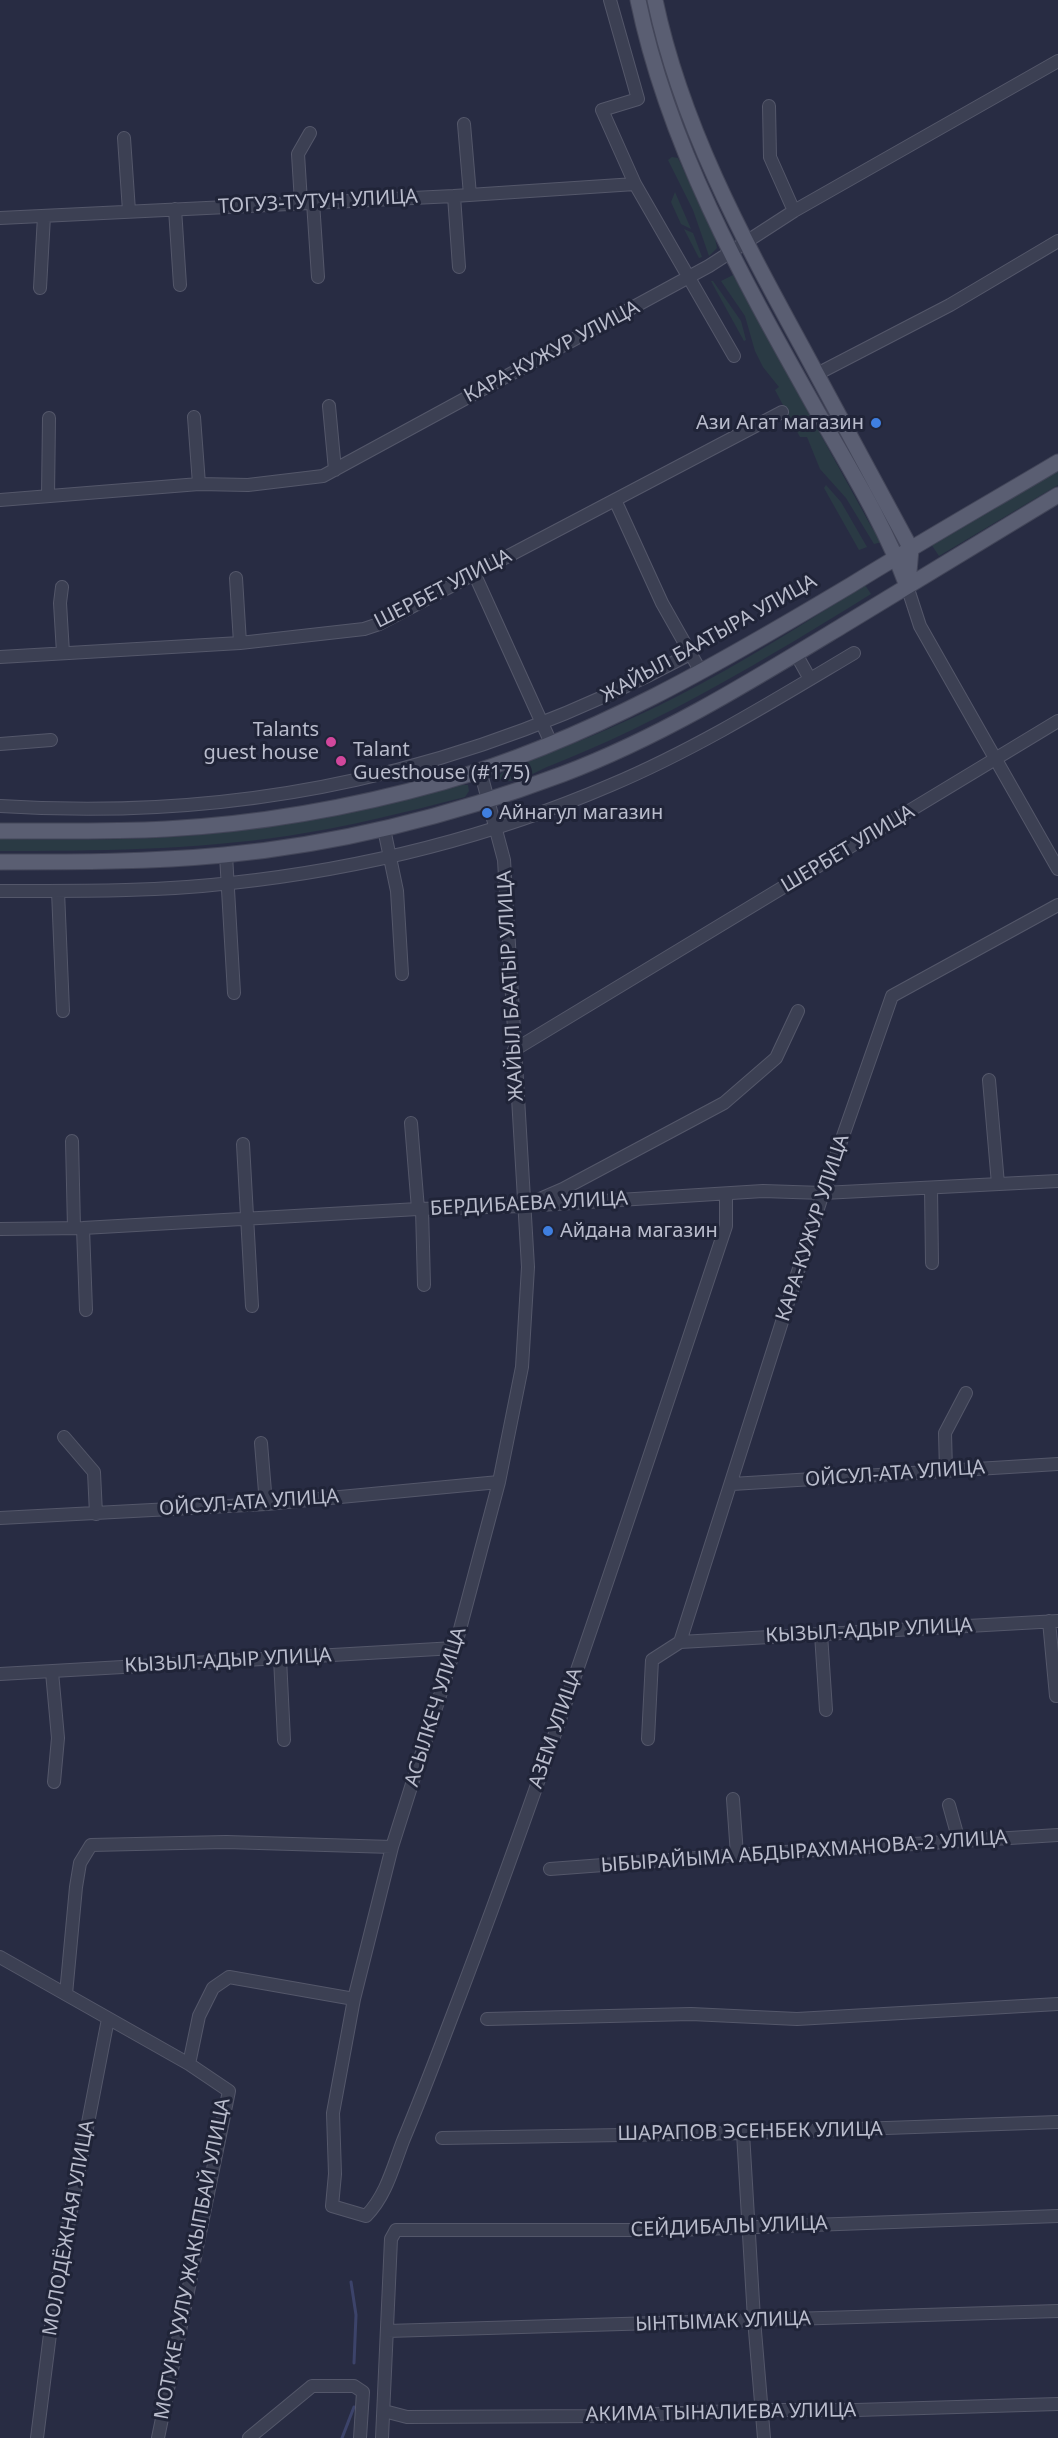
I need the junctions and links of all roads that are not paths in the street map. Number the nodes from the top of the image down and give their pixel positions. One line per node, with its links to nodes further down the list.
1 (610, 0): 9 (street)
2 (638, 0): 20 (main road)
3 (655, 0): 19 (main road)
4 (1058, 61): 15 (street, КАРА-КУЖУР УЛИЦА)
5 (769, 106): 15 (street)
6 (464, 124): 10 (street)
7 (310, 133): 12 (street)
8 (124, 138): 14 (street)
9 (635, 184): 10 (street, ТОГУЗ-ТУТУН УЛИЦА); 23 (street)
10 (470, 195): 11 (street, ТОГУЗ-ТУТУН УЛИЦА)
11 (454, 196): 12 (street, ТОГУЗ-ТУТУН УЛИЦА); 21 (street)
12 (307, 202): 13 (street, ТОГУЗ-ТУТУН УЛИЦА); 22 (street)
13 (175, 209): 14 (street, ТОГУЗ-ТУТУН УЛИЦА); 24 (street)
14 (129, 211): 16 (street, ТОГУЗ-ТУТУН УЛИЦА)
15 (794, 211): 19 (street, КАРА-КУЖУР УЛИЦА)
16 (44, 216): 17 (street, ТОГУЗ-ТУТУН УЛИЦА); 25 (street)
17 (0, 218)
18 (1058, 241): 27 (street)
19 (745, 242): 20 (street, КАРА-КУЖУР УЛИЦА); 27 (main road)
20 (731, 252): 23 (street, КАРА-КУЖУР УЛИЦА); 40 (main road)
21 (459, 267)
22 (318, 278)
23 (689, 278): 26 (street); 33 (street, КАРА-КУЖУР УЛИЦА)
24 (180, 285)
25 (40, 288)
26 (734, 356)
27 (817, 374): 39 (main road)
28 (329, 406): 33 (street)
29 (782, 412): 38 (street, ШЕРБЕТ УЛИЦА)
30 (194, 417): 34 (street)
31 (49, 418): 36 (street)
32 (1058, 462): 39 (main road, ЖАЙЫЛ БААТЫРА УЛИЦА)
33 (335, 470): 34 (street, КАРА-КУЖУР УЛИЦА)
34 (199, 484): 36 (street, КАРА-КУЖУР УЛИЦА)
35 (1058, 495): 43 (main road)
36 (48, 496): 37 (street, КАРА-КУЖУР УЛИЦА)
37 (0, 500)
38 (615, 500): 41 (street, ШЕРБЕТ УЛИЦА); 48 (street)
39 (911, 549): 40 (main road, ЖАЙЫЛ БААТЫРА УЛИЦА); 43 (main road)
40 (897, 557): 43 (main road); 51 (main road, ЖАЙЫЛ БААТЫРА УЛИЦА)
41 (474, 573): 45 (street, ШЕРБЕТ УЛИЦА); 54 (street)
42 (236, 578): 45 (street)
43 (908, 585): 49 (main road); 58 (street)
44 (62, 587): 46 (street)
45 (240, 642): 46 (street, ШЕРБЕТ УЛИЦА)
46 (63, 653): 50 (street, ШЕРБЕТ УЛИЦА)
47 (854, 653): 52 (street)
48 (690, 654): 51 (street); 54 (street)
49 (796, 654): 52 (street); 60 (main road)
50 (0, 657)
51 (701, 672): 56 (main road, ЖАЙЫЛ БААТЫРА УЛИЦА)
52 (810, 679): 62 (street)
53 (1058, 721): 58 (street, ШЕРБЕТ УЛИЦА)
54 (543, 724): 56 (street); 61 (street)
55 (51, 740): 57 (street)
56 (551, 743): 59 (main road, ЖАЙЫЛ БААТЫРА УЛИЦА)
57 (0, 744)
58 (996, 760): 68 (street); 77 (street, ШЕРБЕТ УЛИЦА)
59 (480, 770): 60 (street, ЖАЙЫЛ БААТЫР УЛИЦА); 64 (main road, ЖАЙЫЛ БААТЫРА УЛИЦА)
60 (488, 800): 62 (street, ЖАЙЫЛ БААТЫР УЛИЦА); 63 (main road)
61 (0, 806)
62 (496, 827): 66 (street); 77 (street, ЖАЙЫЛ БААТЫР УЛИЦА)
63 (384, 829): 65 (main road); 66 (street)
64 (0, 831)
65 (226, 855): 67 (main road); 69 (street)
66 (391, 857): 69 (street); 73 (street)
67 (0, 862)
68 (1058, 868)
69 (229, 884): 71 (street); 74 (street)
70 (0, 891): 71 (street)
71 (58, 891): 75 (street)
72 (1058, 905): 85 (street, КАРА-КУЖУР УЛИЦА)
73 (402, 974)
74 (234, 993)
75 (63, 1011)
76 (798, 1011): 87 (street)
77 (514, 1050): 87 (street, ЖАЙЫЛ БААТЫР УЛИЦА)
78 (989, 1080): 83 (street)
79 (411, 1123): 88 (street)
80 (72, 1140): 90 (street)
81 (243, 1144): 89 (street)
82 (1058, 1180): 83 (street, БЕРДИБАЕВА УЛИЦА)
83 (998, 1184): 84 (street, БЕРДИБАЕВА УЛИЦА)
84 (931, 1188): 85 (street, БЕРДИБАЕВА УЛИЦА); 92 (street)
85 (823, 1193): 86 (street, БЕРДИБАЕВА УЛИЦА); 102 (street, КАРА-КУЖУР УЛИЦА)
86 (726, 1194): 87 (street, БЕРДИБАЕВА УЛИЦА); 135 (street, АЗЕМ УЛИЦА)
87 (523, 1206): 88 (street, БЕРДИБАЕВА УЛИЦА); 101 (street, АСЫЛКЕЧ УЛИЦА)
88 (420, 1209): 89 (street, БЕРДИБАЕВА УЛИЦА); 93 (street)
89 (247, 1219): 90 (street, БЕРДИБАЕВА УЛИЦА); 94 (street)
90 (79, 1228): 91 (street, БЕРДИБАЕВА УЛИЦА); 95 (street)
91 (0, 1230)
92 (932, 1263)
93 (424, 1285)
94 (252, 1306)
95 (86, 1310)
96 (966, 1393): 100 (street)
97 (64, 1437): 104 (street)
98 (261, 1443): 103 (street)
99 (1058, 1464): 100 (street, ОЙСУЛ-АТА УЛИЦА)
100 (946, 1471): 102 (street, ОЙСУЛ-АТА УЛИЦА)
101 (498, 1482): 103 (street, ОЙСУЛ-АТА УЛИЦА); 109 (street, АСЫЛКЕЧ УЛИЦА)
102 (732, 1484): 108 (street, КАРА-КУЖУР УЛИЦА)
103 (266, 1503): 104 (street, ОЙСУЛ-АТА УЛИЦА)
104 (96, 1514): 105 (street, ОЙСУЛ-АТА УЛИЦА)
105 (0, 1518)
106 (1054, 1621): 107 (street, КЫЗЫЛ-АДЫР УЛИЦА); 113 (street)
107 (821, 1634): 108 (street, КЫЗЫЛ-АДЫР УЛИЦА); 114 (street)
108 (680, 1641): 115 (street)
109 (455, 1648): 110 (street, КЫЗЫЛ-АДЫР УЛИЦА); 122 (street, АСЫЛКЕЧ УЛИЦА)
110 (280, 1658): 111 (street, КЫЗЫЛ-АДЫР УЛИЦА); 116 (street)
111 (52, 1672): 112 (street, КЫЗЫЛ-АДЫР УЛИЦА); 117 (street)
112 (0, 1674)
113 (1056, 1696)
114 (826, 1710)
115 (648, 1739)
116 (284, 1740)
117 (54, 1782)
118 (733, 1799): 123 (street)
119 (949, 1805): 121 (street)
120 (1058, 1835): 121 (street, ЫБЫРАЙЫМА АБДЫРАХМАНОВА-2 УЛИЦА)
121 (959, 1841): 123 (street, ЫБЫРАЙЫМА АБДЫРАХМАНОВА-2 УЛИЦА)
122 (392, 1847): 126 (street); 127 (street, АСЫЛКЕЧ УЛИЦА)
123 (737, 1855): 124 (street, ЫБЫРАЙЫМА АБДЫРАХМАНОВА-2 УЛИЦА)
124 (550, 1869)
125 (0, 1957): 126 (street, МОТУКЕ УУЛУ ЖАКЫПБАЙ УЛИЦА)
126 (66, 1994): 129 (street, МОТУКЕ УУЛУ ЖАКЫПБАЙ УЛИЦА)
127 (354, 1999): 131 (street); 135 (street, АСЫЛКЕЧ УЛИЦА)
128 (1058, 2004): 130 (street)
129 (108, 2019): 131 (street, МОТУКЕ УУЛУ ЖАКЫПБАЙ УЛИЦА); 146 (street, МОЛОДЁЖНАЯ УЛИЦА)
130 (487, 2019)
131 (189, 2064): 147 (street, МОТУКЕ УУЛУ ЖАКЫПБАЙ УЛИЦА)
132 (1058, 2121): 133 (street, ШАРАПОВ ЭСЕНБЕК УЛИЦА)
133 (743, 2133): 134 (street, ШАРАПОВ ЭСЕНБЕК УЛИЦА); 137 (street)
134 (442, 2138)
135 (332, 2206)
136 (1058, 2216): 137 (street, СЕЙДИБАЛЫ УЛИЦА)
137 (748, 2228): 139 (street); 140 (street, СЕЙДИБАЛЫ УЛИЦА)
138 (1058, 2311): 139 (street, ЫНТЫМАК УЛИЦА)
139 (754, 2319): 140 (street, ЫНТЫМАК УЛИЦА); 144 (street)
140 (387, 2331): 141 (street)
141 (385, 2386): 142 (street); 145 (street)
142 (360, 2388): 148 (street); 149 (street)
143 (1058, 2404): 144 (street, АКИМА ТЫНАЛИЕВА УЛИЦА)
144 (761, 2410): 145 (street, АКИМА ТЫНАЛИЕВА УЛИЦА); 151 (street)
145 (384, 2411): 150 (street)
146 (37, 2438)
147 (158, 2438)
148 (249, 2438)
149 (360, 2438)
150 (382, 2438)
151 (764, 2438)

